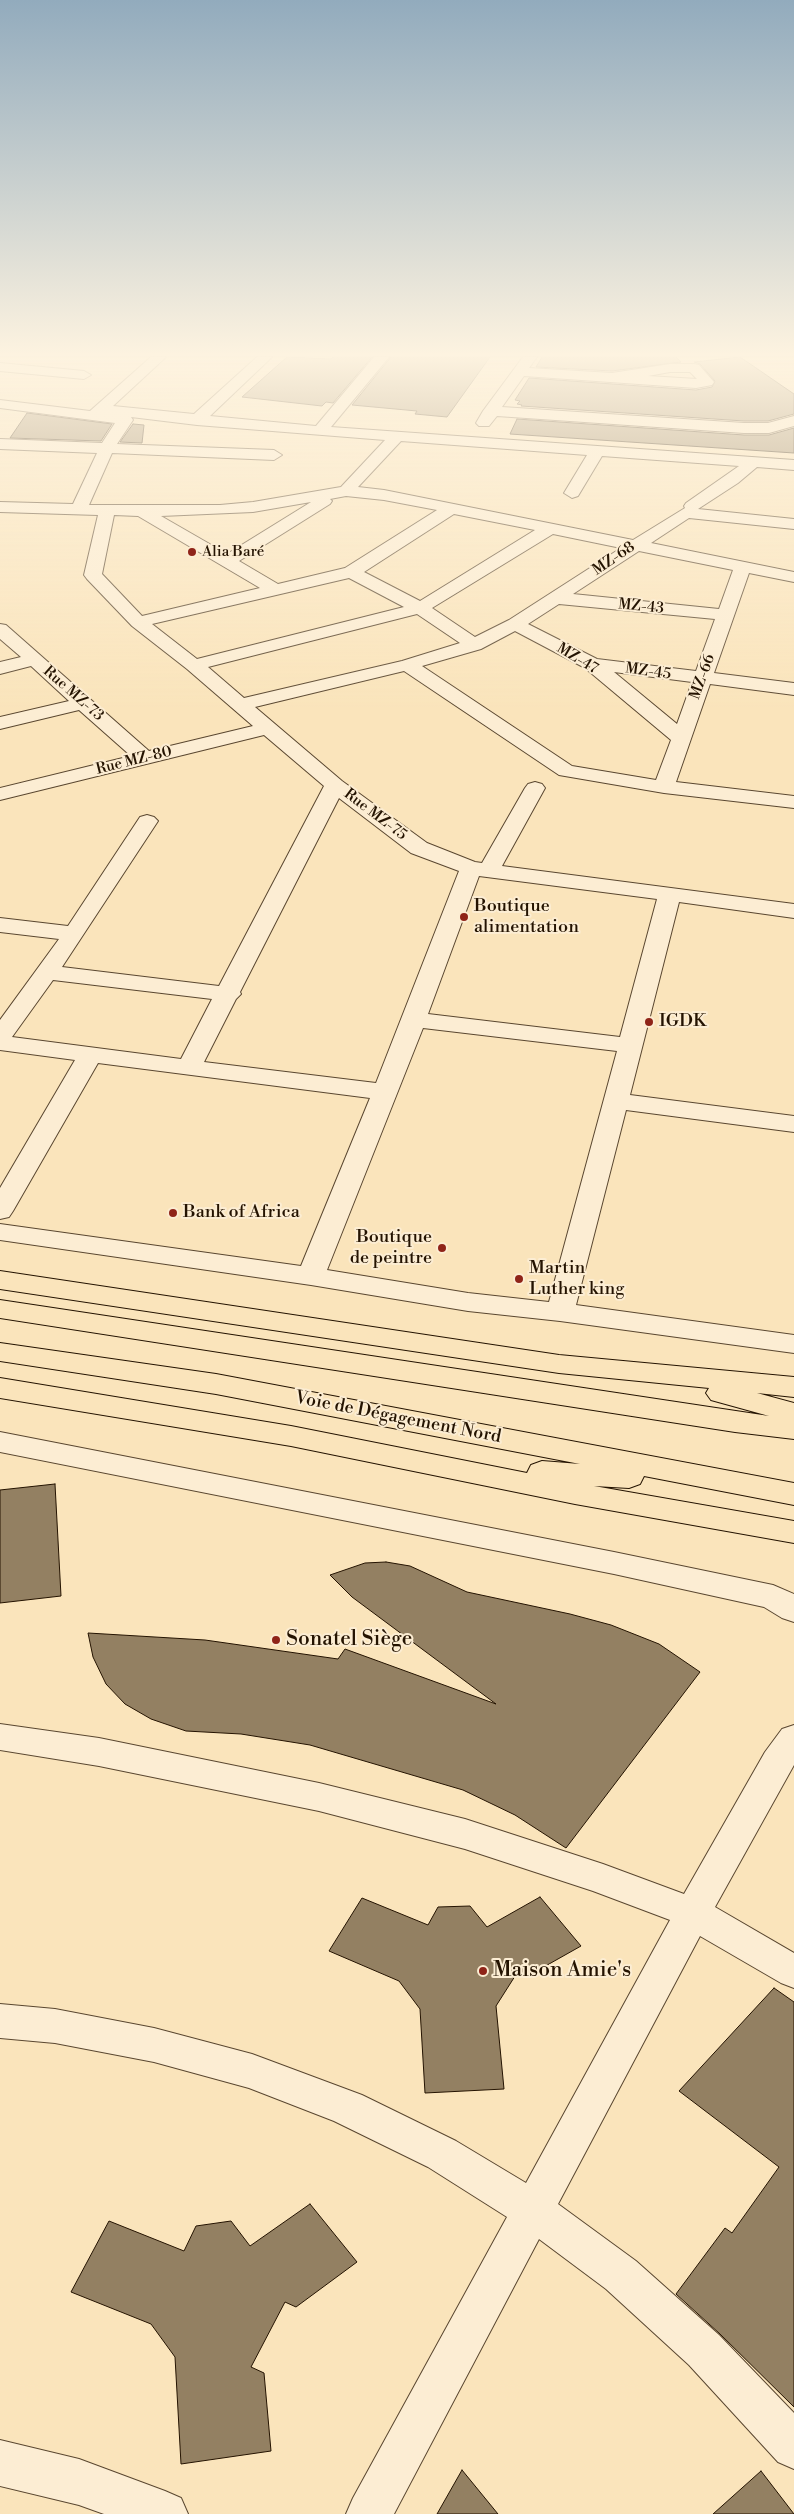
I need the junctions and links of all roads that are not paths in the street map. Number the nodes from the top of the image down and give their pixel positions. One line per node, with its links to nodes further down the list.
1 (95, 474): 10 (street)
2 (360, 474): 5 (street)
3 (583, 474): 6 (street)
4 (739, 474): 7 (street)
5 (342, 492): 9 (street); 12 (street); 16 (street)
6 (572, 493)
7 (692, 506)
8 (0, 507): 10 (street)
9 (452, 508): 14 (street); 18 (street)
10 (79, 509): 11 (street)
11 (107, 511): 12 (street); 24 (street, Rue MZ-75)
12 (142, 511): 16 (street)
13 (794, 524): 15 (street, MZ-68)
14 (551, 528): 15 (street); 22 (street)
15 (635, 545): 17 (street); 21 (street, MZ-68)
16 (227, 560): 20 (street)
17 (742, 566): 19 (street); 23 (street, MZ-66)
18 (351, 572): 20 (street); 22 (street)
19 (794, 577)
20 (274, 588): 24 (street)
21 (556, 598): 23 (street, MZ-43); 25 (street, MZ-68)
22 (420, 608): 27 (street); 30 (street)
23 (726, 615): 33 (street, MZ-66)
24 (138, 622): 30 (street, Rue MZ-75)
25 (516, 624): 27 (street, MZ-68); 29 (street, MZ-47)
26 (0, 629): 28 (street, Rue MZ-73)
27 (474, 645): 31 (street, MZ-68)
28 (34, 660): 32 (street); 35 (street, Rue MZ-73)
29 (592, 664): 33 (street, MZ-45); 39 (street, MZ-47)
30 (194, 665): 36 (street, Rue MZ-75)
31 (407, 665): 36 (street, MZ-68); 42 (street)
32 (0, 668)
33 (702, 680): 34 (street, MZ-45); 39 (street, MZ-66)
34 (794, 689)
35 (84, 703): 37 (street); 40 (street, Rue MZ-73)
36 (240, 704): 38 (street, Rue MZ-75)
37 (0, 723)
38 (268, 728): 40 (street, Rue MZ-80); 41 (street, Rue MZ-75)
39 (681, 738): 42 (street, MZ-66)
40 (145, 758): 44 (street, Rue MZ-80)
41 (335, 785): 47 (street, Rue MZ-75); 53 (street)
42 (664, 787): 45 (street)
43 (535, 788): 47 (street)
44 (0, 794)
45 (794, 802)
46 (147, 821): 51 (street)
47 (480, 869): 48 (street, Rue MZ-75); 54 (street)
48 (670, 894): 49 (street, Rue MZ-75); 57 (street)
49 (794, 911)
50 (0, 925): 51 (street)
51 (74, 934): 52 (street)
52 (46, 972): 53 (street); 55 (street)
53 (228, 994): 59 (street)
54 (414, 1020): 57 (street); 60 (street)
55 (0, 1037)
56 (0, 1044): 58 (street)
57 (630, 1045): 61 (street)
58 (91, 1054): 59 (street); 63 (street)
59 (189, 1067): 60 (street)
60 (385, 1092): 65 (street)
61 (616, 1100): 62 (street); 68 (street)
62 (794, 1124)
63 (0, 1211)
64 (0, 1232): 65 (street)
65 (312, 1276): 68 (street)
66 (0, 1280): 71 (highway)
67 (0, 1309): 75 (highway)
68 (560, 1312): 69 (street)
69 (794, 1344)
70 (0, 1352): 78 (highway, Voie de Dégagement Nord)
71 (648, 1374): 72 (highway); 74 (highway)
72 (794, 1387)
73 (0, 1388): 77 (highway)
74 (794, 1413)
75 (794, 1429)
76 (0, 1442): 81 (street)
77 (446, 1467): 78 (highway); 80 (highway)
78 (735, 1482): 79 (highway, Voie de Dégagement Nord)
79 (794, 1494)
80 (794, 1532)
81 (794, 1610)
82 (0, 1737): 84 (street)
83 (794, 1738): 84 (street)
84 (693, 1913): 85 (street); 87 (street)
85 (794, 1972)
86 (0, 2021): 87 (street)
87 (534, 2211): 88 (street); 91 (street)
88 (794, 2446)
89 (0, 2463): 90 (street)
90 (164, 2514)
91 (369, 2514)

